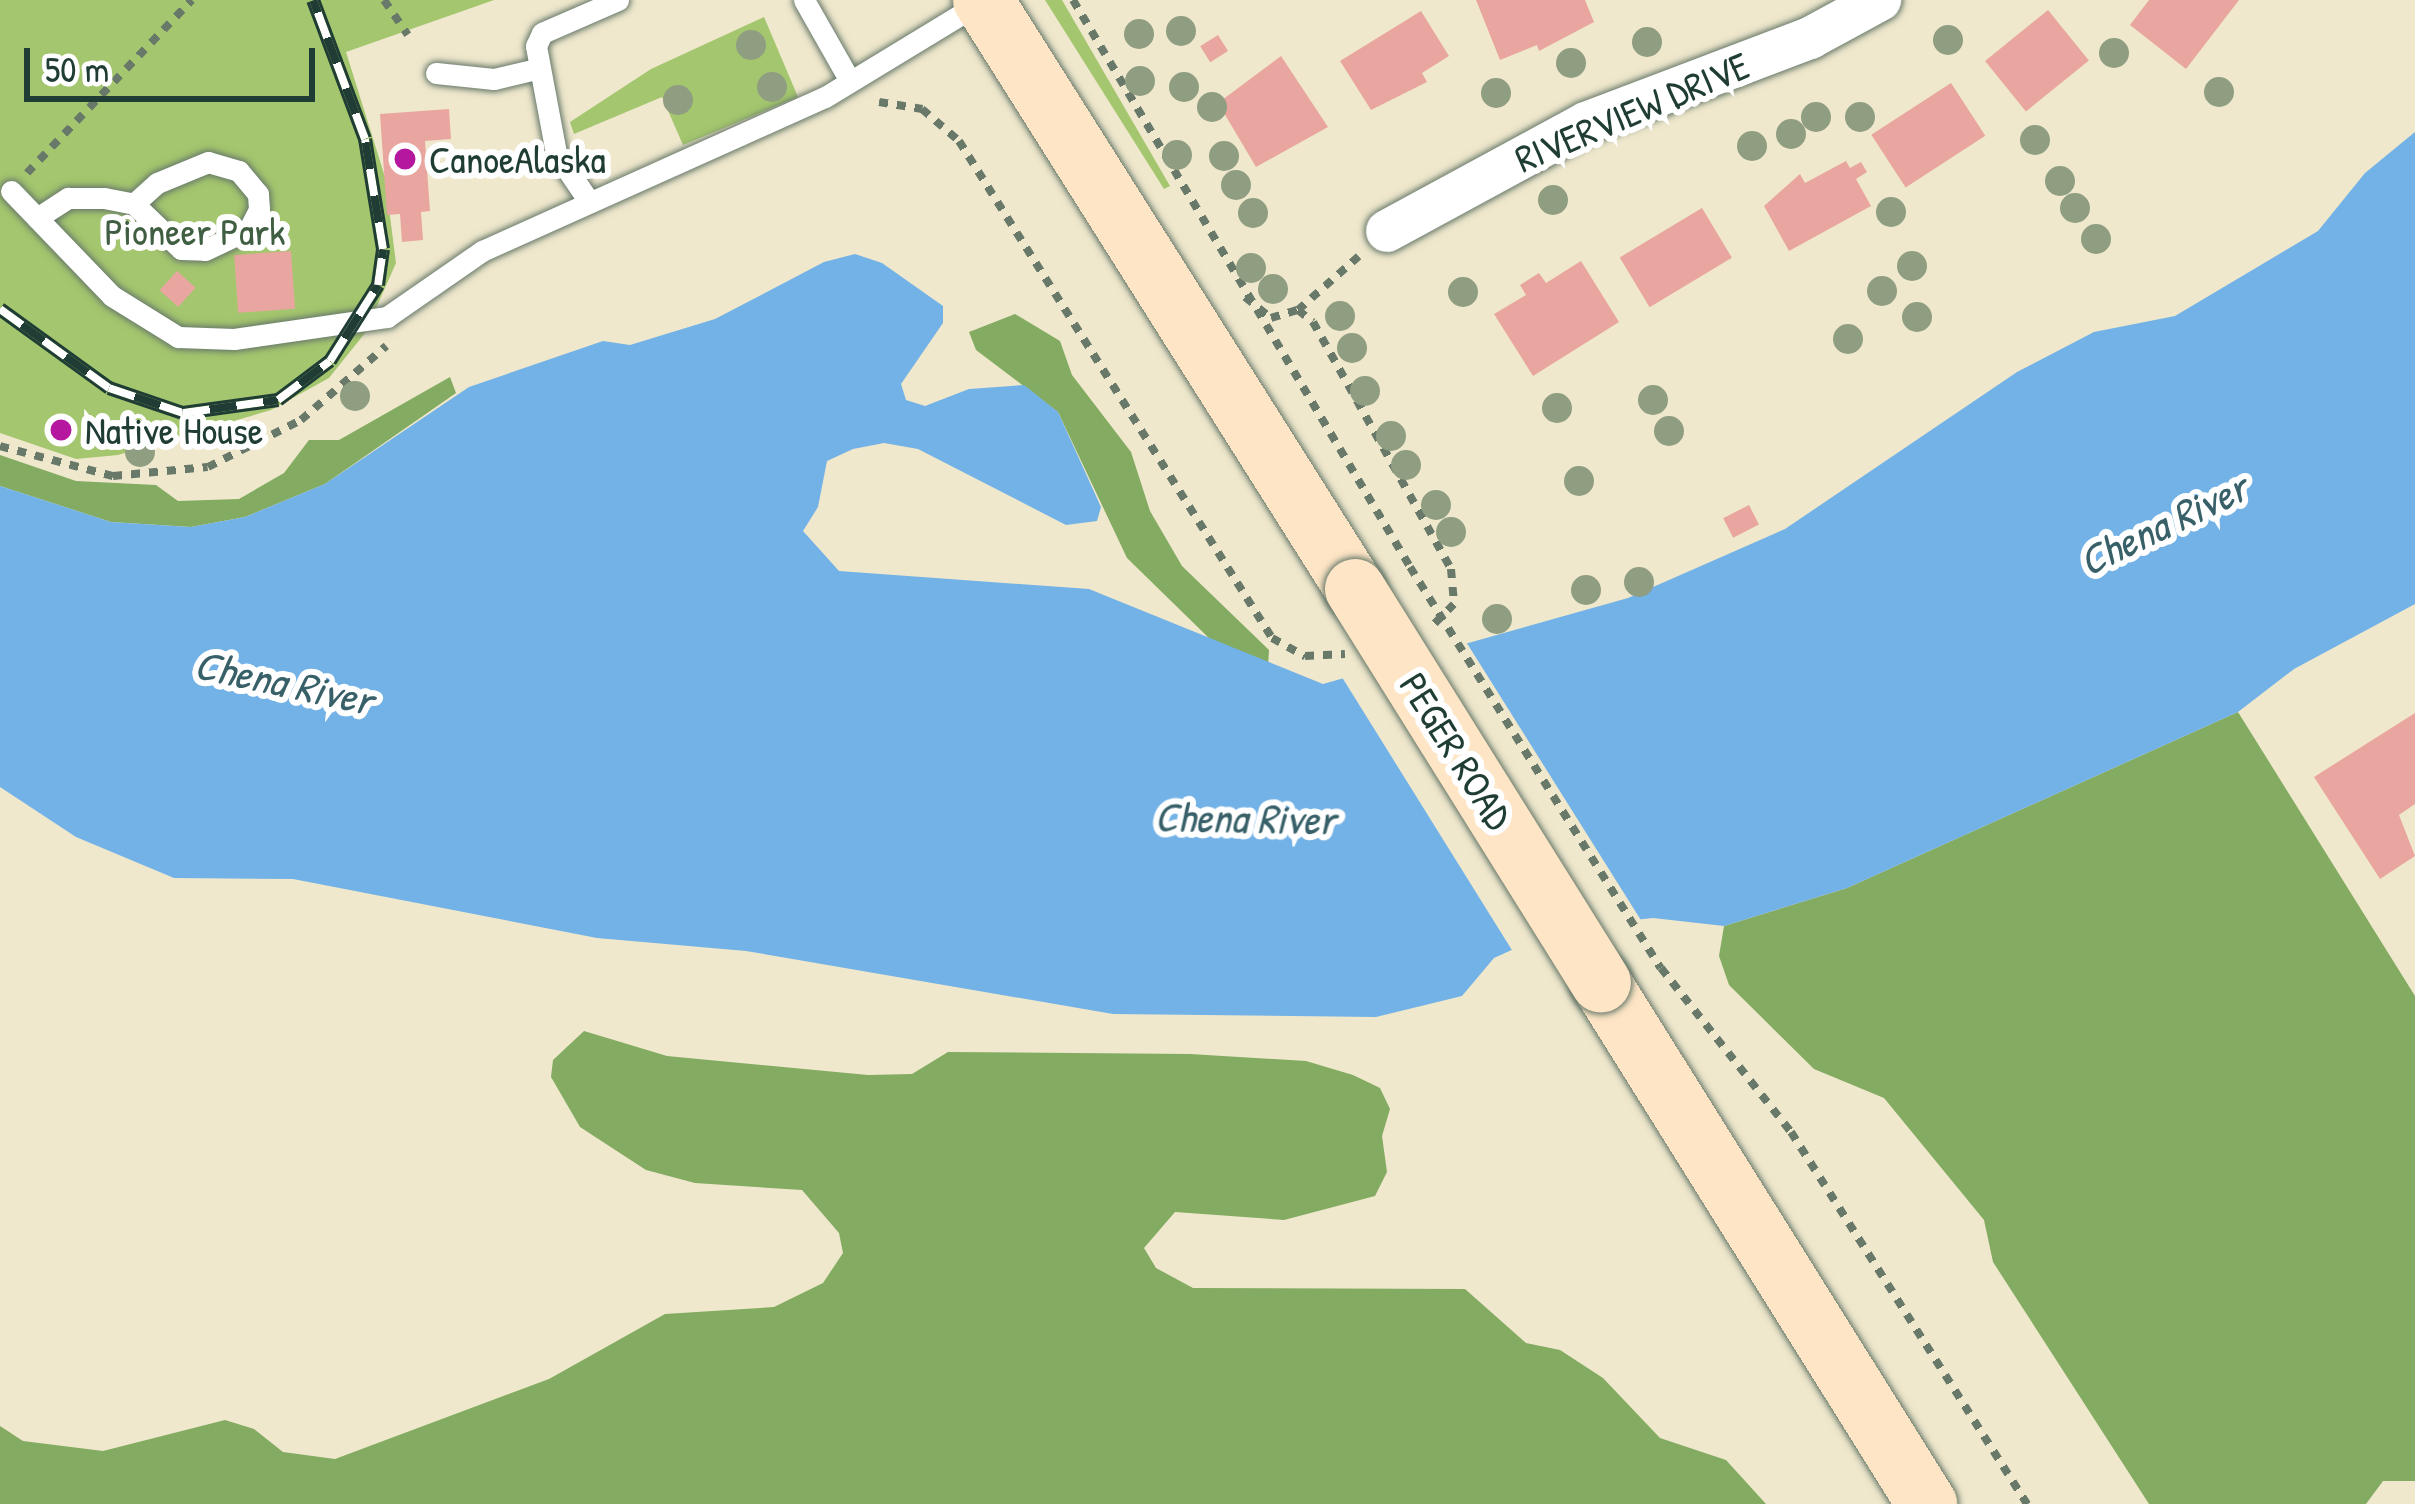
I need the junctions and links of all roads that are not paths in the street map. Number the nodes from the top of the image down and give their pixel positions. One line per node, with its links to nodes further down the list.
1 (618, 0): 5 (lane)
2 (804, 0): 7 (lane)
3 (1880, 0): 12 (street, RIVERVIEW DRIVE)
4 (983, 1): 7 (lane); 13 (main road, PEGER ROAD, bridge)
5 (540, 68): 6 (lane); 9 (lane)
6 (436, 73)
7 (850, 81): 9 (lane)
8 (10, 190): 11 (lane)
9 (588, 200): 11 (lane)
10 (134, 204): 10 (lane); 11 (lane)
11 (37, 218)
12 (1387, 231)
13 (1927, 1504)

